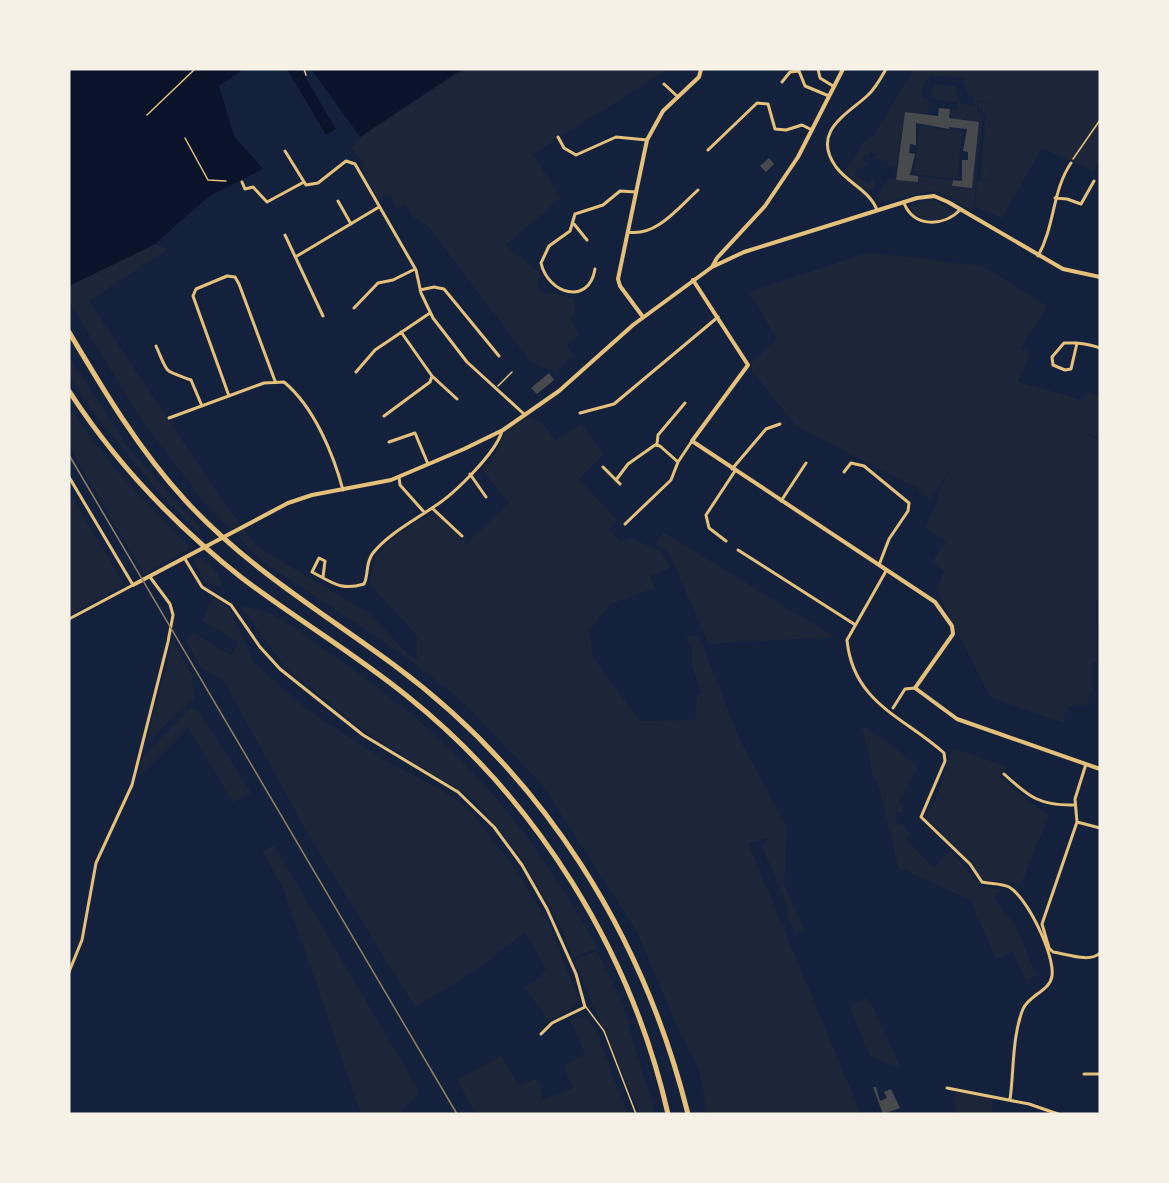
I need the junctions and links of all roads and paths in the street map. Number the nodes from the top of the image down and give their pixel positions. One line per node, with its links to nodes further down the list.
1 (195, 69): 13 (path)
2 (304, 69): 7 (path)
3 (701, 69): 12 (street)
4 (818, 69): 10 (street)
5 (843, 69): 10 (street)
6 (886, 69): 33 (street)
7 (306, 75)
8 (782, 82): 11 (street)
9 (664, 84): 12 (street)
10 (833, 86): 11 (street)
11 (829, 96): 15 (street)
12 (678, 97): 18 (street)
13 (147, 115)
14 (1100, 120): 21 (path)
15 (812, 130): 19 (street); 41 (street)
16 (558, 137): 18 (street)
17 (185, 138): 23 (path)
18 (646, 140): 27 (street)
19 (708, 150)
20 (285, 151): 25 (street)
21 (1071, 163): 28 (street)
22 (1094, 181): 28 (street)
23 (226, 182)
24 (242, 182): 25 (street)
25 (304, 182): 31 (street)
26 (698, 190): 36 (street)
27 (636, 192): 35 (street); 36 (street)
28 (1055, 198): 40 (street)
29 (338, 201): 34 (street)
30 (904, 202): 32 (street); 32 (street); 33 (street)
31 (379, 207): 34 (street); 42 (street)
32 (961, 209): 40 (street)
33 (877, 210): 41 (street)
34 (351, 224): 39 (street)
35 (574, 224): 38 (street); 43 (street)
36 (628, 232): 50 (street)
37 (285, 235): 39 (street)
38 (587, 240)
39 (297, 256): 49 (street)
40 (1038, 256): 44 (street)
41 (712, 267): 45 (street)
42 (415, 269): 46 (street); 47 (street)
43 (595, 269)
44 (1100, 277)
45 (693, 280): 50 (street); 51 (street)
46 (420, 290): 48 (street); 57 (street)
47 (354, 308)
48 (429, 313): 53 (street); 62 (street)
49 (323, 316)
50 (643, 317): 69 (street)
51 (718, 317): 68 (street); 74 (street)
52 (69, 332): 124 (highway)
53 (401, 332): 58 (street); 60 (street)
54 (1077, 343): 54 (street); 56 (street)
55 (156, 346): 67 (street)
56 (1100, 348)
57 (499, 356)
58 (356, 372)
59 (512, 372): 62 (path)
60 (432, 376): 65 (street); 70 (street)
61 (275, 381): 64 (street); 64 (street); 88 (street)
62 (495, 388): 69 (street)
63 (69, 391): 123 (highway)
64 (230, 396): 67 (street)
65 (457, 399)
66 (685, 403): 76 (street)
67 (202, 406): 71 (street)
68 (580, 413)
69 (524, 414): 73 (street)
70 (384, 416)
71 (169, 418)
72 (780, 424): 81 (street)
73 (503, 429): 79 (street); 83 (street)
74 (692, 441): 77 (street); 81 (street)
75 (389, 442): 79 (street)
76 (657, 444): 77 (street); 86 (street)
77 (678, 462): 93 (street)
78 (806, 463): 90 (street)
79 (429, 465): 85 (street)
80 (603, 467): 86 (street)
81 (734, 470): 90 (street); 95 (street)
82 (844, 472): 98 (street)
83 (470, 474): 89 (street); 91 (street)
84 (69, 477): 102 (street)
85 (399, 477): 88 (street); 92 (street)
86 (616, 480): 87 (street)
87 (620, 484)
88 (343, 490): 97 (street)
89 (486, 497)
90 (781, 501): 98 (street)
91 (432, 508): 92 (street); 94 (street)
92 (424, 512): 101 (street)
93 (625, 524)
94 (462, 536)
95 (726, 541)
96 (738, 550): 104 (street)
97 (185, 558): 100 (street); 115 (street)
98 (879, 566): 99 (street)
99 (886, 571): 104 (street); 105 (street)
100 (150, 577): 102 (street); 114 (street)
101 (323, 577): 101 (street)
102 (134, 585): 103 (street)
103 (69, 619)
104 (854, 624): 120 (street)
105 (915, 688): 106 (street); 107 (street)
106 (893, 708)
107 (1086, 764): 108 (street); 110 (street)
108 (1100, 769)
109 (1004, 774): 110 (street)
110 (1075, 805): 111 (street)
111 (1077, 822): 112 (street); 113 (street)
112 (1100, 828)
113 (1100, 952)
114 (69, 972)
115 (585, 1007): 116 (street); 122 (lane)
116 (541, 1034)
117 (1084, 1074): 118 (street)
118 (1100, 1074)
119 (947, 1088): 120 (street)
120 (1010, 1100): 121 (street)
121 (1051, 1113): 125 (street)
122 (636, 1114)
123 (668, 1114)
124 (688, 1114)
125 (1058, 1114)

